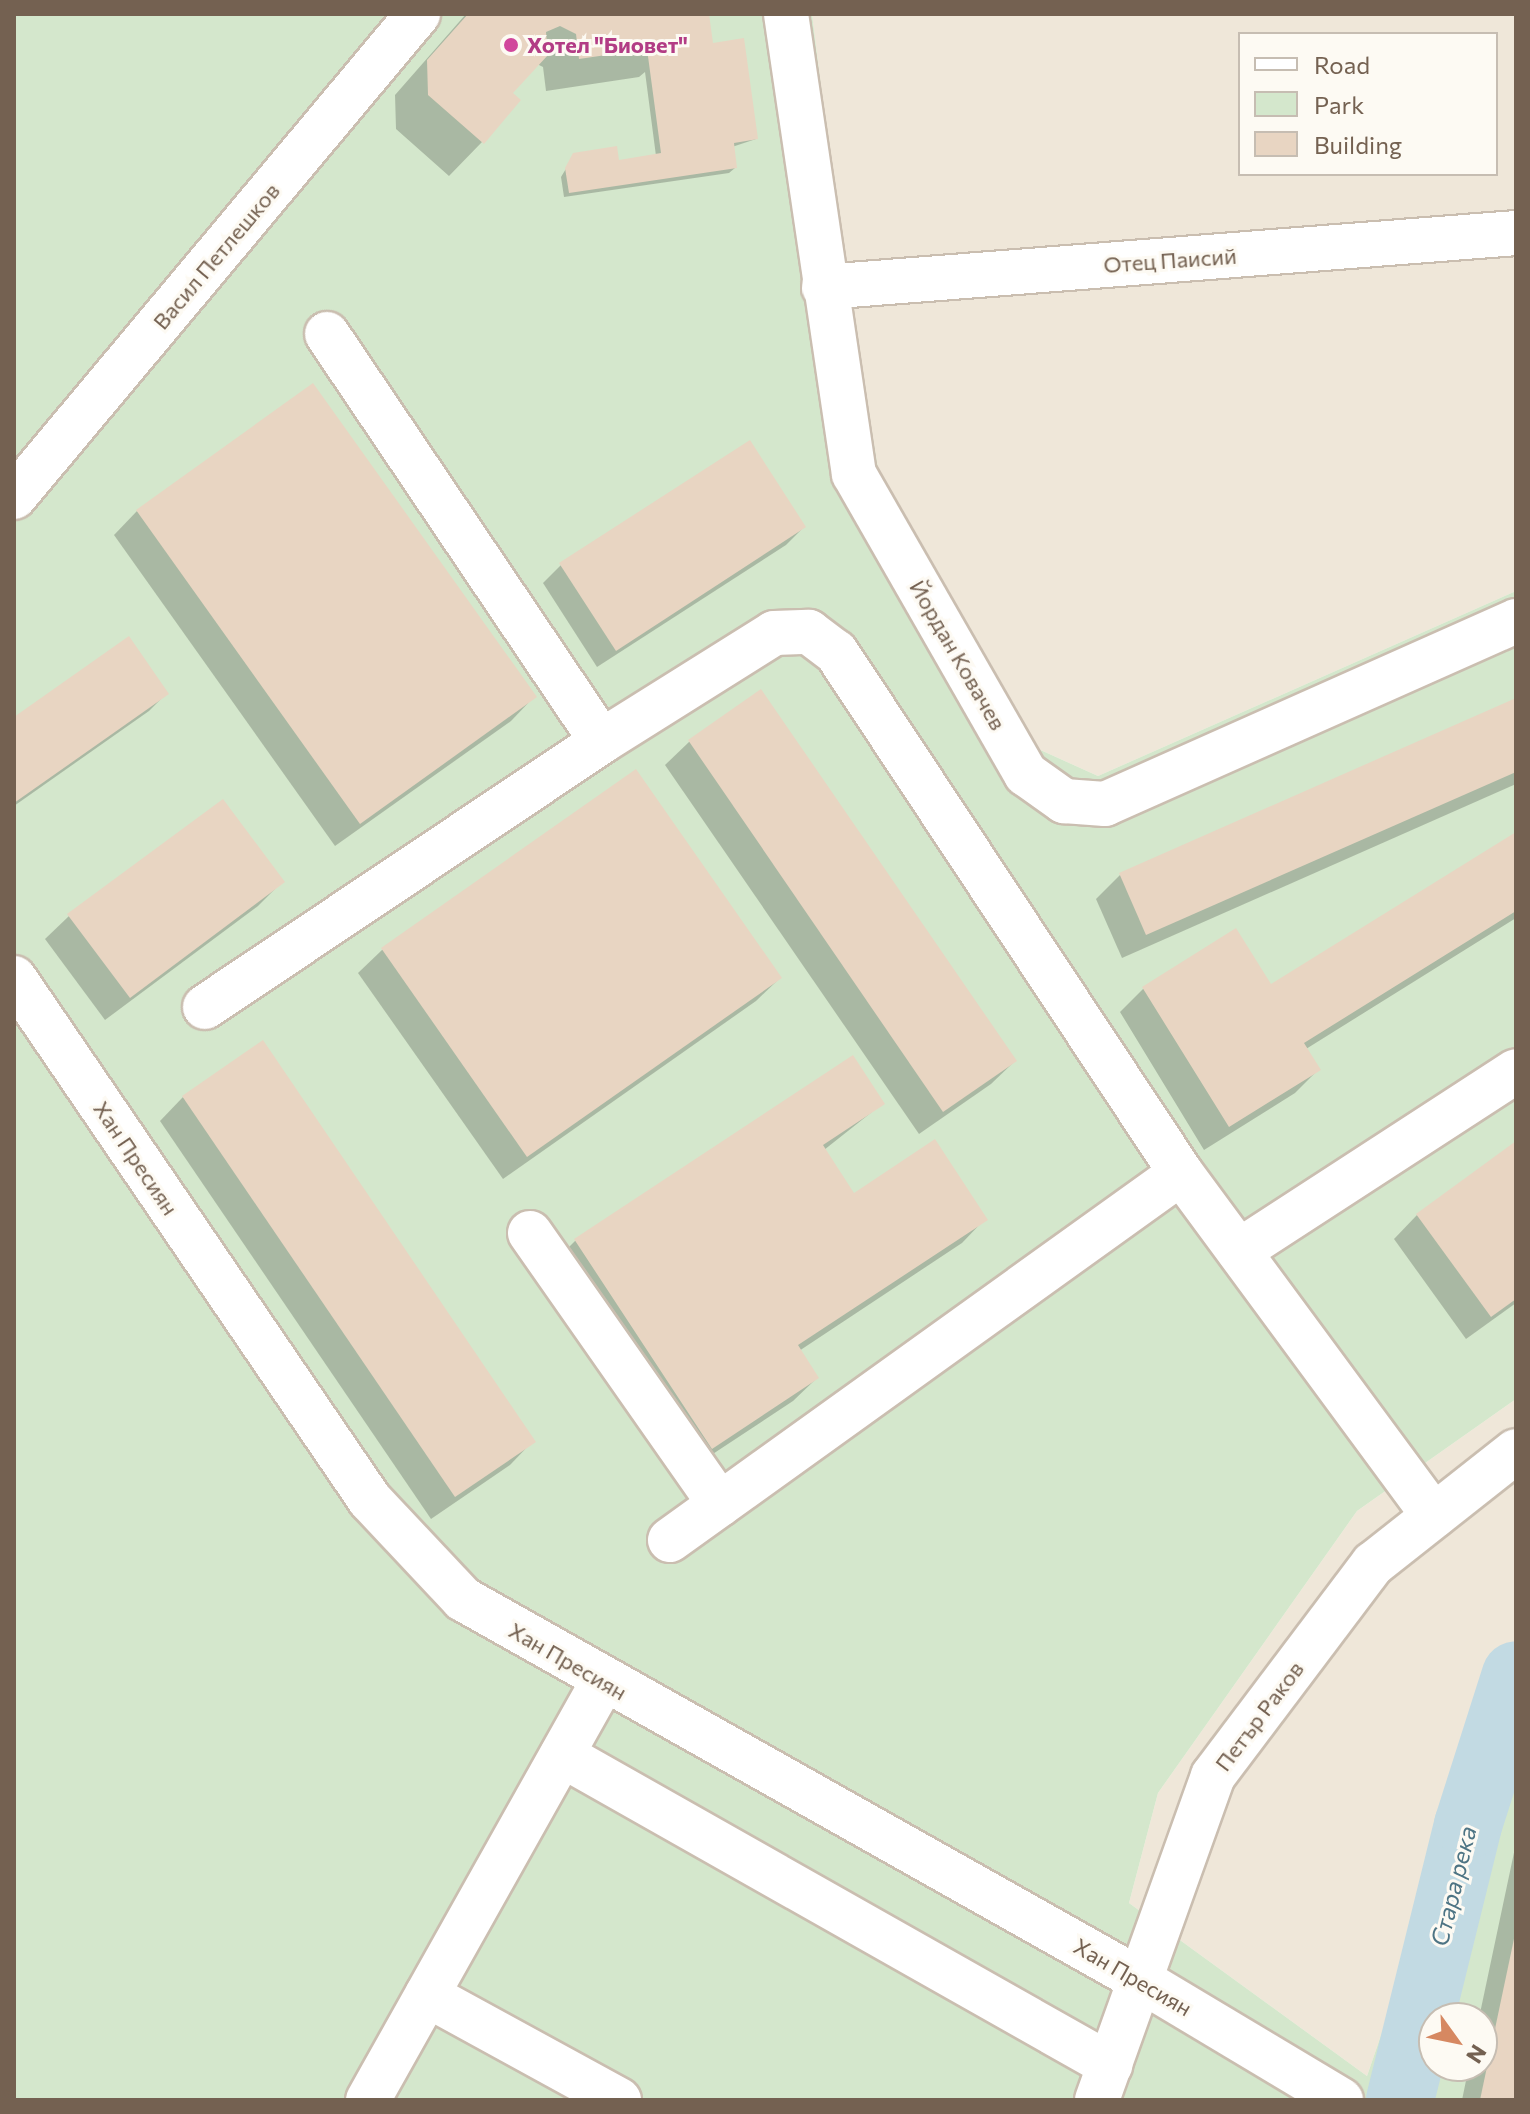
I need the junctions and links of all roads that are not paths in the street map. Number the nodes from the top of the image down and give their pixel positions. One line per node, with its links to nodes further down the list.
1 (418, 14): 6 (street, Васил Петлешков)
2 (786, 14): 4 (street, Йордан Ковачев)
3 (1516, 233): 4 (street, Отец Паисий)
4 (824, 287): 7 (street, Йордан Ковачев)
5 (327, 334): 8 (street)
6 (14, 497)
7 (1516, 621)
8 (602, 741): 10 (street); 12 (street)
9 (14, 978): 19 (street, Хан Пресиян)
10 (205, 1007)
11 (1516, 1071): 14 (street)
12 (1181, 1173): 14 (street); 16 (street)
13 (530, 1233): 16 (street)
14 (1239, 1251): 17 (street)
15 (1516, 1451): 17 (street, Петър Раков)
16 (720, 1504): 18 (street)
17 (1434, 1516): 21 (street, Петър Раков)
18 (670, 1540)
19 (603, 1682): 20 (street); 21 (street, Хан Пресиян)
20 (562, 1755): 22 (street); 23 (street)
21 (1142, 1981): 23 (street, Петър Раков); 26 (street, Хан Пресиян)
22 (427, 1995): 24 (street); 25 (street)
23 (1103, 2083)
24 (368, 2100)
25 (619, 2100)
26 (1341, 2100)

